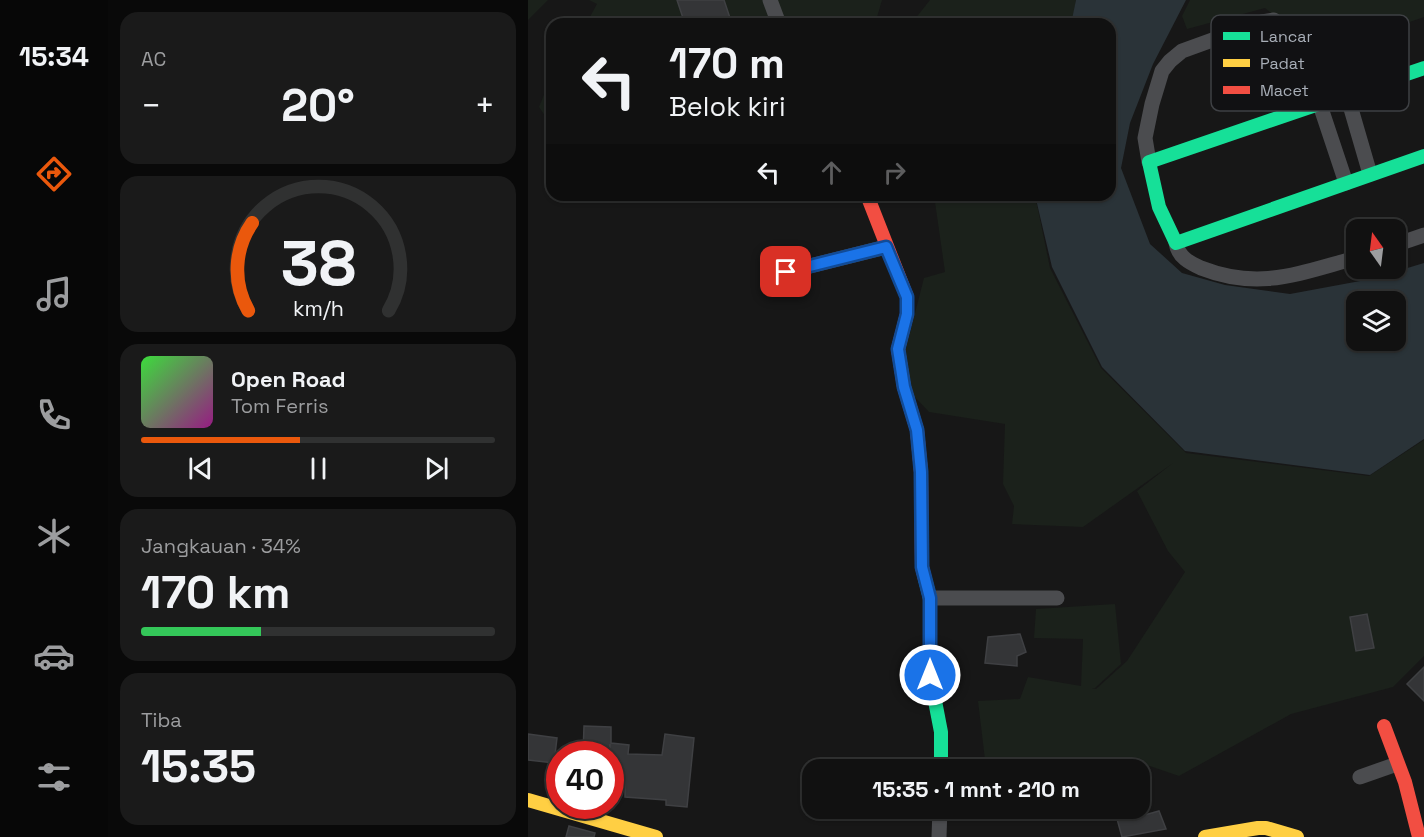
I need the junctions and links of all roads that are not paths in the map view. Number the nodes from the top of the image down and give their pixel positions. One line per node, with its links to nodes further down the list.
1 (770, 0): 2 (street)
2 (777, 18)
3 (1211, 40): 10 (street)
4 (1424, 68): 5 (street)
5 (1409, 73)
6 (1302, 111): 10 (street)
7 (1328, 111): 12 (street)
8 (1352, 111): 11 (street)
9 (1424, 156): 11 (street)
10 (1149, 162): 16 (street)
11 (1370, 174): 12 (street)
12 (1346, 183): 16 (street)
13 (869, 201): 17 (street)
14 (1424, 235): 15 (street)
15 (1406, 241)
16 (1176, 243): 18 (street)
17 (886, 247): 19 (street); 20 (street)
18 (1346, 261)
19 (786, 272)
20 (930, 598): 21 (street); 23 (street)
21 (1058, 598)
22 (1384, 726): 24 (street)
23 (941, 759)
24 (1397, 764): 25 (street); 32 (street)
25 (1360, 777)
26 (528, 800): 28 (street)
27 (940, 819): 29 (street)
28 (656, 837)
29 (939, 837)
30 (1205, 837): 31 (street)
31 (1297, 837)
32 (1419, 837)

